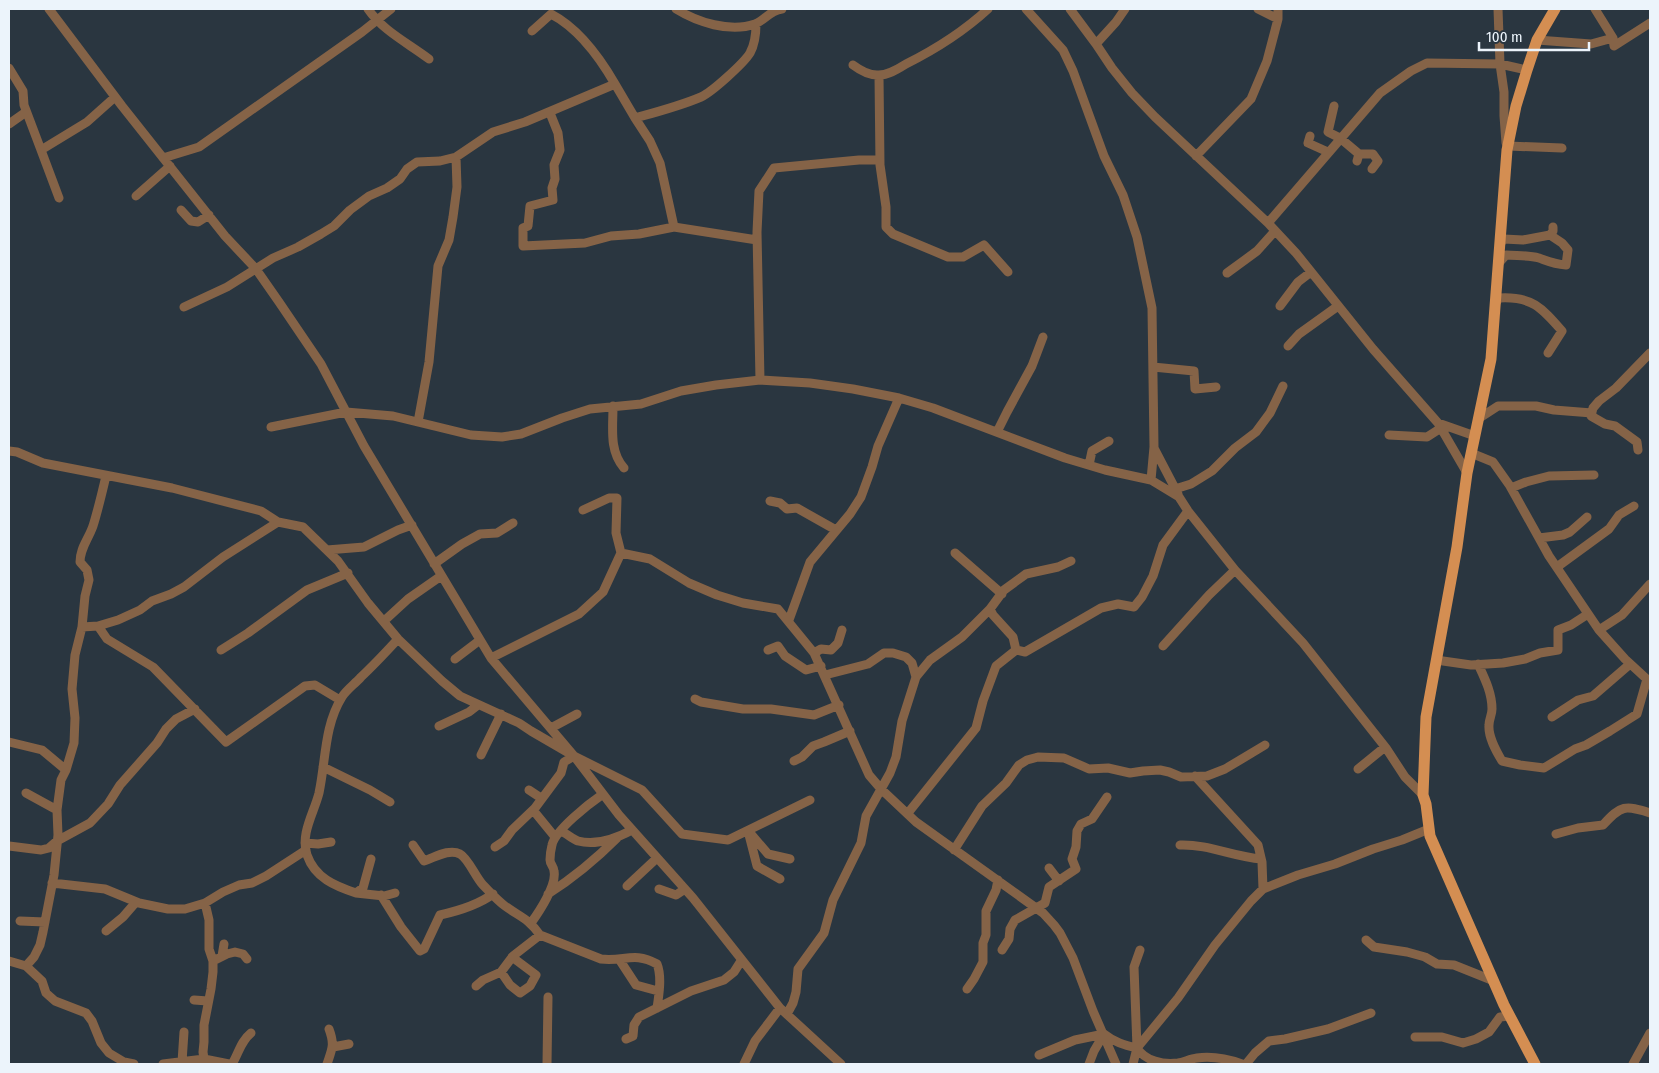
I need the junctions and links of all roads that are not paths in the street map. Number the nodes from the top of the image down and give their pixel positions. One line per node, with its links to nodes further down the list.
1 (49, 9): 30 (street)
2 (368, 9): 16 (street)
3 (391, 9): 16 (street)
4 (676, 9): 18 (street)
5 (782, 9): 18 (street)
6 (988, 9): 28 (street)
7 (1026, 9): 70 (street)
8 (1070, 9): 22 (street)
9 (1125, 9): 22 (street)
10 (1258, 9): 15 (street)
11 (1278, 9): 15 (street)
12 (1498, 9): 24 (street)
13 (1555, 9): 21 (main road)
14 (1595, 9): 20 (street)
15 (1278, 19): 43 (street)
16 (376, 21): 23 (street); 44 (street)
17 (1650, 23): 20 (street)
18 (756, 24): 34 (street)
19 (532, 31): 29 (street)
20 (1613, 38): 21 (street)
21 (1537, 40): 27 (main road)
22 (1096, 44): 43 (street)
23 (429, 59)
24 (1500, 64): 27 (street); 37 (street); 38 (street)
25 (853, 65): 28 (street)
26 (9, 68): 32 (street)
27 (1527, 70): 38 (main road)
28 (879, 76): 45 (street)
29 (615, 84): 33 (street); 34 (street)
30 (115, 97): 40 (street); 44 (street)
31 (1334, 106): 37 (street)
32 (26, 112): 35 (street); 40 (street)
33 (550, 112): 42 (street); 53 (street)
34 (635, 118): 53 (street)
35 (9, 124)
36 (1310, 136): 41 (street)
37 (1340, 138): 41 (street); 47 (street)
38 (1507, 148): 39 (street); 56 (main road)
39 (1562, 148)
40 (41, 150): 49 (street)
41 (1328, 152): 52 (street)
42 (456, 156): 58 (street); 79 (street)
43 (1196, 156): 52 (street)
44 (163, 158): 46 (street)
45 (880, 160): 55 (street); 59 (street)
46 (170, 166): 48 (street); 51 (street)
47 (1372, 169)
48 (136, 196)
49 (59, 198)
50 (181, 210): 51 (street)
51 (208, 215): 58 (street)
52 (1268, 223): 54 (street)
53 (674, 227): 55 (street)
54 (1275, 231): 60 (street); 61 (street)
55 (757, 240): 71 (street)
56 (1500, 244): 57 (main road); 57 (street)
57 (1498, 264): 62 (main road)
58 (256, 269): 65 (street); 76 (street)
59 (1008, 272)
60 (1311, 272): 63 (street); 64 (street)
61 (1227, 273)
62 (1495, 304): 68 (street); 78 (main road)
63 (1280, 306)
64 (1338, 306): 67 (street); 80 (street)
65 (184, 307)
66 (1042, 337): 82 (street)
67 (1288, 346)
68 (1548, 353)
69 (1650, 353): 77 (street)
70 (1153, 367): 73 (street); 86 (street)
71 (760, 380): 74 (street); 75 (street)
72 (1283, 386): 97 (street)
73 (1216, 387)
74 (898, 398): 82 (street); 106 (street)
75 (613, 406): 79 (street); 91 (street)
76 (346, 412): 79 (street); 81 (street); 105 (street)
77 (1592, 413): 78 (street); 87 (street)
78 (1478, 419): 84 (main road)
79 (418, 422)
80 (1439, 426): 83 (street); 84 (street); 92 (street)
81 (271, 427)
82 (998, 432): 90 (street)
83 (1389, 434)
84 (1475, 436): 89 (main road)
85 (1109, 441): 90 (street)
86 (1154, 448): 95 (street); 97 (street)
87 (1638, 450)
88 (9, 451): 94 (street)
89 (1471, 453): 92 (main road); 96 (street)
90 (1089, 465): 95 (street)
91 (624, 468)
92 (1467, 473): 136 (main road)
93 (1594, 475): 96 (street)
94 (106, 476): 103 (street); 123 (street)
95 (1152, 480): 97 (street)
96 (1511, 488): 107 (street)
97 (1177, 493): 101 (street)
98 (770, 501): 106 (street)
99 (1634, 506): 113 (street)
100 (583, 510): 109 (street)
101 (1188, 511): 114 (street); 132 (street)
102 (1587, 517): 107 (street)
103 (278, 522): 108 (street); 124 (street)
104 (513, 523): 112 (street)
105 (412, 524): 108 (street); 112 (street)
106 (836, 530): 121 (street)
107 (1539, 538): 113 (street)
108 (327, 550): 115 (street)
109 (621, 553): 121 (street); 134 (street)
110 (954, 553): 118 (street)
111 (1071, 561): 118 (street)
112 (434, 564): 116 (street)
113 (1557, 568): 120 (street)
114 (1235, 570): 129 (street); 156 (street)
115 (348, 573): 122 (street); 130 (street)
116 (441, 576): 122 (street); 128 (street)
117 (1650, 584): 126 (street)
118 (1002, 594): 119 (street)
119 (990, 609): 132 (street); 141 (street)
120 (1588, 614): 126 (street); 137 (street)
121 (789, 620): 133 (street)
122 (384, 622): 127 (street)
123 (82, 626): 124 (street); 161 (street)
124 (98, 626): 147 (street)
125 (842, 630): 133 (street)
126 (1600, 630): 138 (street)
127 (398, 638): 144 (street); 145 (street)
128 (480, 640): 134 (street); 135 (street)
129 (1163, 646)
130 (221, 650)
131 (768, 650): 139 (street)
132 (1016, 650): 175 (street)
133 (814, 652): 139 (street)
134 (491, 658): 152 (street)
135 (455, 659)
136 (1436, 660): 137 (street); 168 (main road)
137 (1478, 664): 142 (street)
138 (1630, 664): 142 (street); 150 (street)
139 (821, 666): 140 (street)
140 (825, 675): 141 (street); 146 (street)
141 (916, 677): 164 (street)
142 (1649, 681)
143 (695, 699): 146 (street)
144 (340, 700): 147 (street); 160 (street)
145 (478, 705): 148 (street); 151 (street)
146 (839, 705): 153 (street)
147 (194, 709): 183 (street)
148 (501, 714): 157 (street); 158 (street)
149 (577, 714): 152 (street)
150 (1552, 718)
151 (439, 726)
152 (551, 728): 158 (street)
153 (850, 731): 159 (street); 164 (street)
154 (9, 742): 161 (street)
155 (1265, 745): 163 (street)
156 (1385, 747): 162 (street); 168 (street)
157 (481, 755)
158 (574, 756): 167 (street); 170 (street); 179 (street)
159 (794, 761)
160 (323, 767): 172 (street); 188 (street)
161 (66, 770): 173 (street)
162 (1358, 770)
163 (1195, 776): 190 (street); 193 (street)
164 (881, 789): 175 (street); 238 (street)
165 (529, 790): 170 (street)
166 (26, 793): 173 (street)
167 (603, 794): 178 (street); 180 (street)
168 (1422, 795): 177 (main road)
169 (1107, 797): 198 (street)
170 (541, 798): 174 (street)
171 (810, 800): 179 (street)
172 (390, 802)
173 (57, 810): 183 (street)
174 (533, 810): 180 (street); 189 (street)
175 (908, 813): 190 (street)
176 (1650, 813): 181 (street)
177 (1429, 828): 202 (street); 230 (main road)
178 (632, 830): 182 (street); 192 (street)
179 (748, 830): 194 (street); 196 (street)
180 (558, 834): 182 (street); 207 (street)
181 (1556, 834)
182 (617, 838): 207 (street)
183 (57, 841): 187 (street); 199 (street)
184 (331, 842): 188 (street)
185 (413, 845): 206 (street)
186 (1180, 845): 193 (street)
187 (9, 846)
188 (305, 846): 204 (street); 210 (street)
189 (495, 848)
190 (954, 850): 197 (street)
191 (371, 858): 204 (street)
192 (657, 858): 200 (street); 203 (street)
193 (1262, 859): 202 (street)
194 (790, 860)
195 (1049, 868): 198 (street)
196 (780, 879)
197 (998, 880): 211 (street); 232 (street)
198 (1059, 881): 211 (street)
199 (52, 883): 209 (street); 213 (street)
200 (627, 886)
201 (659, 889): 203 (street)
202 (1263, 889): 250 (street)
203 (685, 890): 226 (street)
204 (356, 893): 208 (street)
205 (395, 894): 208 (street)
206 (493, 894): 208 (street); 214 (street)
207 (548, 894): 214 (street)
208 (381, 895)
209 (136, 902): 210 (street); 215 (street)
210 (205, 903): 225 (street)
211 (1036, 908): 219 (street); 245 (street)
212 (20, 921): 213 (street)
213 (45, 922): 228 (street)
214 (530, 923): 216 (street)
215 (106, 931)
216 (540, 935): 222 (street); 224 (street)
217 (1366, 940): 230 (street)
218 (224, 944): 221 (street)
219 (1002, 950)
220 (1140, 950): 250 (street)
221 (222, 956): 223 (street); 225 (street)
222 (512, 957): 229 (street); 229 (street)
223 (246, 959)
224 (619, 959): 233 (street); 233 (street)
225 (213, 960): 236 (street)
226 (741, 961): 237 (street); 238 (street)
227 (9, 962): 228 (street)
228 (26, 966): 255 (street)
229 (501, 972): 231 (street)
230 (1494, 981): 240 (main road)
231 (476, 986)
232 (967, 989)
233 (658, 991): 237 (street)
234 (548, 997): 259 (street)
235 (194, 1000): 236 (street)
236 (208, 1001): 252 (street)
237 (658, 1008): 247 (street)
238 (783, 1011): 254 (street); 260 (street)
239 (1371, 1013): 264 (street)
240 (1510, 1016): 246 (street); 265 (main road)
241 (329, 1029): 249 (street)
242 (184, 1032): 253 (street)
243 (251, 1033): 257 (street)
244 (1650, 1033): 266 (street)
245 (1104, 1034): 250 (street); 251 (street); 261 (street); 262 (street)
246 (1416, 1037)
247 (626, 1039)
248 (349, 1044): 249 (street)
249 (333, 1047): 258 (street)
250 (1136, 1048): 263 (street); 264 (street)
251 (1039, 1055)
252 (204, 1059): 253 (street); 257 (street)
253 (182, 1062): 256 (street)
254 (836, 1063)
255 (134, 1064)
256 (163, 1064)
257 (231, 1064)
258 (327, 1064)
259 (547, 1064)
260 (744, 1064)
261 (1089, 1064)
262 (1116, 1064)
263 (1133, 1064)
264 (1244, 1064)
265 (1535, 1064)
266 (1633, 1064)

